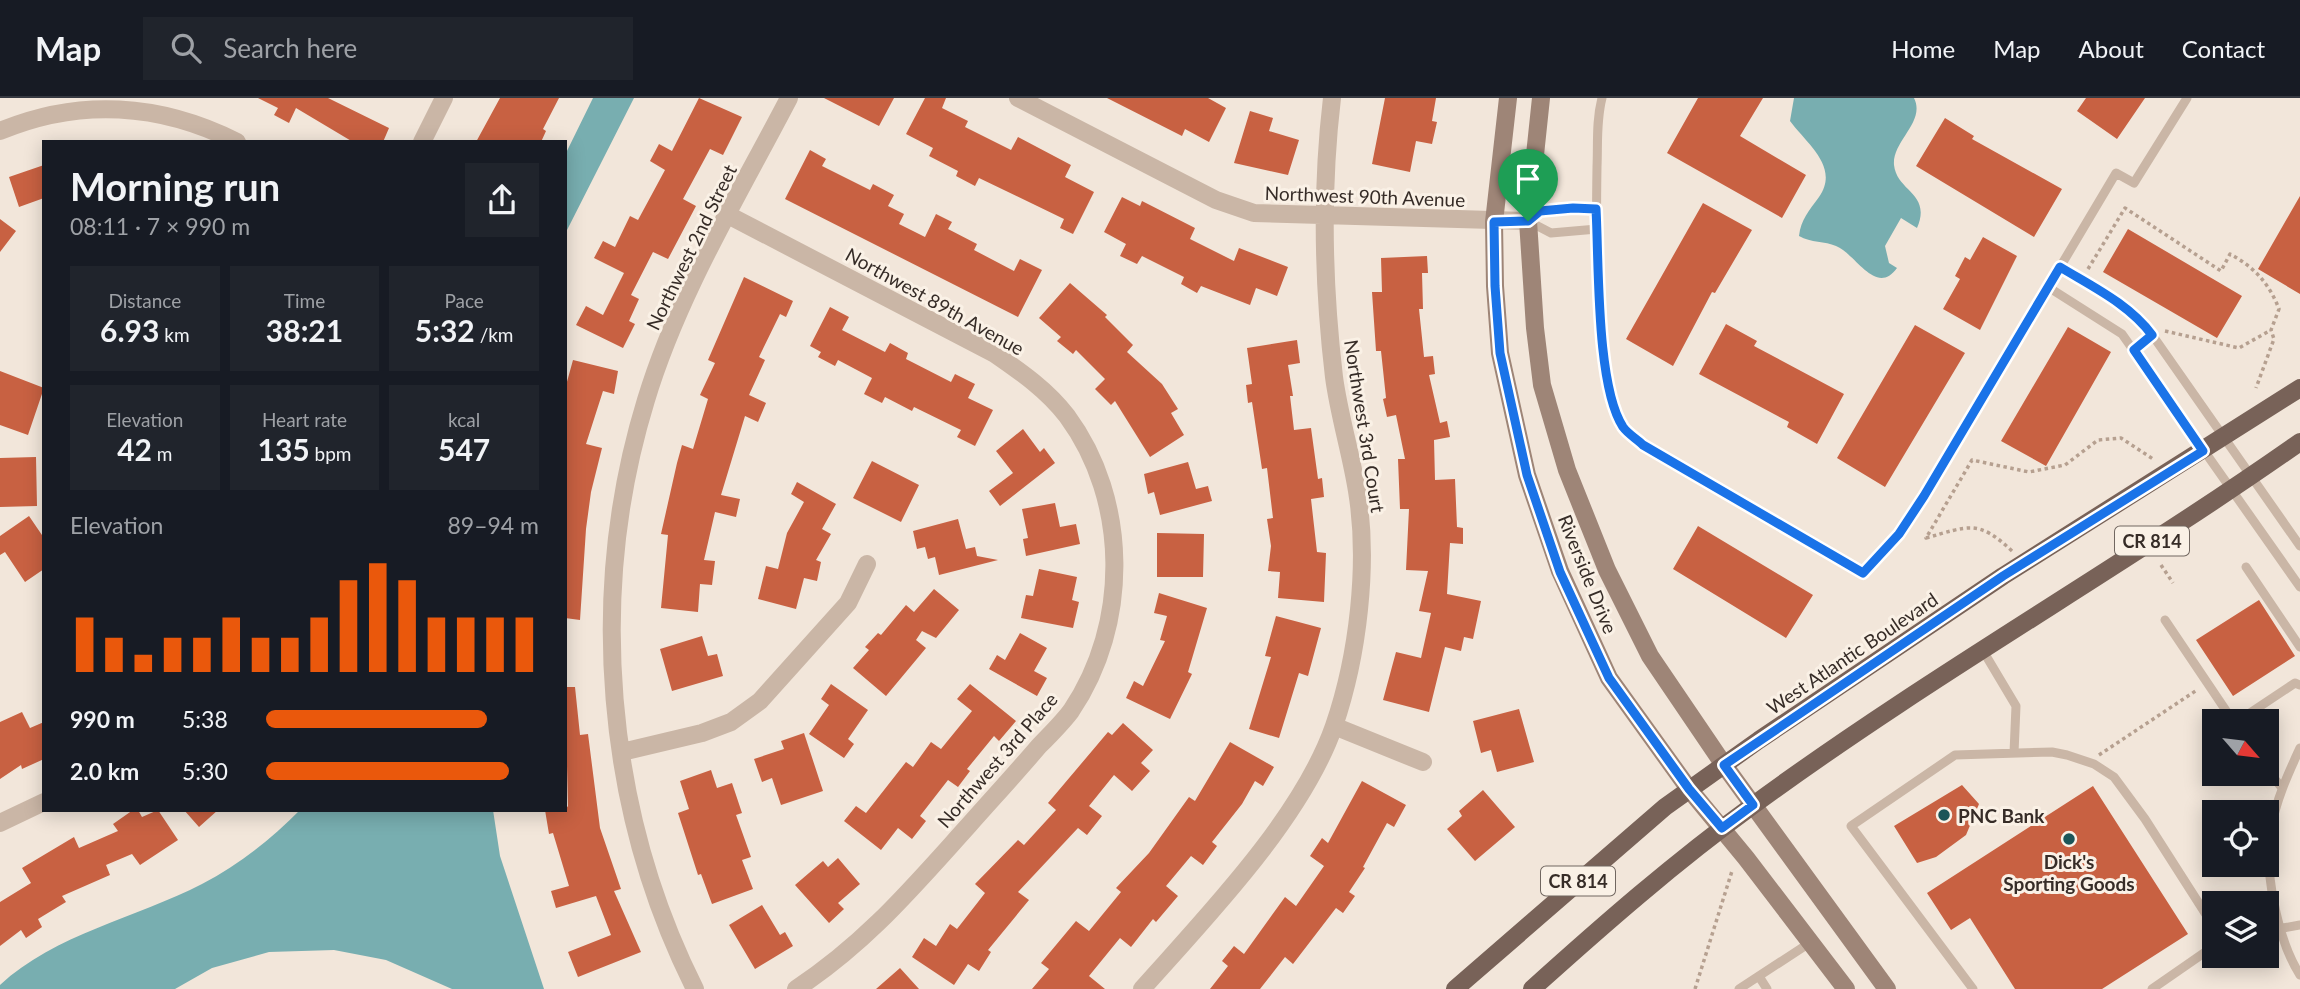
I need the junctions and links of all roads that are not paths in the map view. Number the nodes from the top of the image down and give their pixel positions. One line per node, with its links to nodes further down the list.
1 (444, 98): 12 (street)
2 (789, 98): 14 (street, Northwest 2nd Street)
3 (1018, 98): 15 (street, Northwest 90th Avenue)
4 (1332, 98): 15 (street, Northwest 3rd Court)
5 (1508, 98): 17 (street, Riverside Drive)
6 (1541, 98): 16 (street, Riverside Drive)
7 (1602, 98): 13 (lane)
8 (2187, 98): 19 (lane)
9 (49, 104): 10 (street); 11 (street)
10 (0, 131)
11 (233, 140)
12 (423, 140)
13 (1596, 209): 16 (lane); 18 (lane)
14 (728, 215): 29 (street, Northwest 89th Avenue); 42 (street, Northwest 2nd Street)
15 (1324, 217): 17 (street, Northwest 90th Avenue); 40 (street, Northwest 3rd Court)
16 (1528, 221): 17 (street, Northwest 90th Avenue); 18 (lane); 45 (street, Riverside Drive)
17 (1494, 222): 47 (street, Riverside Drive)
18 (1597, 229): 20 (lane)
19 (2060, 267): 20 (lane); 21 (lane)
20 (2048, 287): 22 (lane)
21 (2152, 335): 22 (lane); 24 (lane)
22 (2134, 350): 26 (lane)
23 (2300, 388): 24 (main road, West Atlantic Boulevard / CR 814)
24 (2224, 438): 26 (main road, West Atlantic Boulevard / CR 814); 27 (lane)
25 (2300, 442): 27 (main road, CR 814)
26 (2203, 451): 28 (lane); 45 (main road, West Atlantic Boulevard / CR 814)
27 (2251, 477): 28 (main road, CR 814); 30 (lane)
28 (2231, 490): 33 (lane); 36 (main road, CR 814)
29 (1106, 498): 62 (street, Northwest 3rd Place)
30 (2300, 546)
31 (867, 565): 42 (street)
32 (2246, 567): 35 (lane)
33 (2300, 587)
34 (2165, 620): 38 (lane)
35 (2300, 647)
36 (1982, 648): 43 (lane); 50 (main road, CR 814)
37 (2300, 685): 39 (lane)
38 (2226, 709)
39 (2254, 709)
40 (1334, 726): 44 (street); 63 (street, Northwest 3rd Court)
41 (2300, 748): 48 (lane)
42 (622, 752): 61 (street, Northwest 2nd Street)
43 (2014, 753): 54 (lane); 70 (lane)
44 (1423, 762)
45 (1724, 765): 47 (main road, West Atlantic Boulevard / CR 814); 50 (street, Riverside Drive)
46 (2279, 785): 48 (lane)
47 (1689, 789): 52 (street, Riverside Drive); 64 (main road, West Atlantic Boulevard / CR 814)
48 (2282, 789): 53 (lane)
49 (42, 803): 51 (street)
50 (1753, 805): 52 (main road, CR 814); 69 (street, Riverside Drive)
51 (0, 823)
52 (1722, 828): 57 (street, Riverside Drive); 65 (main road, CR 814)
53 (2274, 891)
54 (2202, 908)
55 (2300, 925): 56 (lane)
56 (2279, 929): 59 (lane)
57 (1811, 942): 60 (lane); 68 (street, Riverside Drive)
58 (2202, 954): 71 (lane)
59 (2300, 975)
60 (1760, 978): 66 (lane); 67 (lane)
61 (695, 989)
62 (796, 989)
63 (1142, 989)
64 (1455, 989)
65 (1532, 989)
66 (1739, 989)
67 (1768, 989)
68 (1846, 989)
69 (1887, 989)
70 (1973, 989)
71 (2152, 989)

